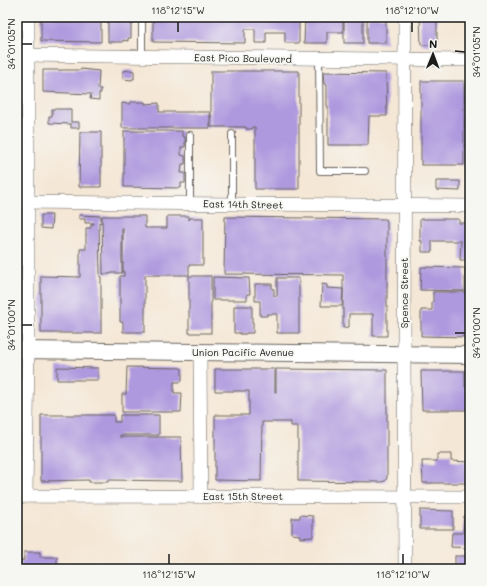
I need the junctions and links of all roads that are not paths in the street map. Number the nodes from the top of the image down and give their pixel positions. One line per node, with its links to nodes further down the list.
1 (28, 17): 4 (street)
2 (142, 17): 5 (lane)
3 (405, 17): 7 (street, Spence Street)
4 (22, 56): 5 (street, East Pico Boulevard); 12 (street)
5 (142, 57): 6 (street, East Pico Boulevard)
6 (319, 58): 7 (street, East Pico Boulevard); 11 (lane)
7 (405, 59): 8 (street, East Pico Boulevard); 15 (street, Spence Street)
8 (470, 60)
9 (232, 134): 14 (lane)
10 (190, 135): 13 (lane)
11 (365, 171)
12 (22, 202): 13 (street, East 14th Street); 17 (street)
13 (190, 203): 14 (street, East 14th Street)
14 (232, 204): 15 (street, East 14th Street)
15 (404, 205): 16 (street, East 14th Street); 19 (street, Spence Street)
16 (470, 206)
17 (22, 350): 18 (street, Union Pacific Avenue); 23 (street)
18 (200, 352): 19 (street, Union Pacific Avenue); 21 (street)
19 (404, 354): 20 (street, Union Pacific Avenue); 22 (street, Spence Street)
20 (470, 355)
21 (200, 496): 22 (street, East 15th Street); 23 (street, East 15th Street)
22 (405, 496): 24 (street, East 15th Street); 25 (street, Spence Street)
23 (22, 497)
24 (470, 497)
25 (405, 569)

